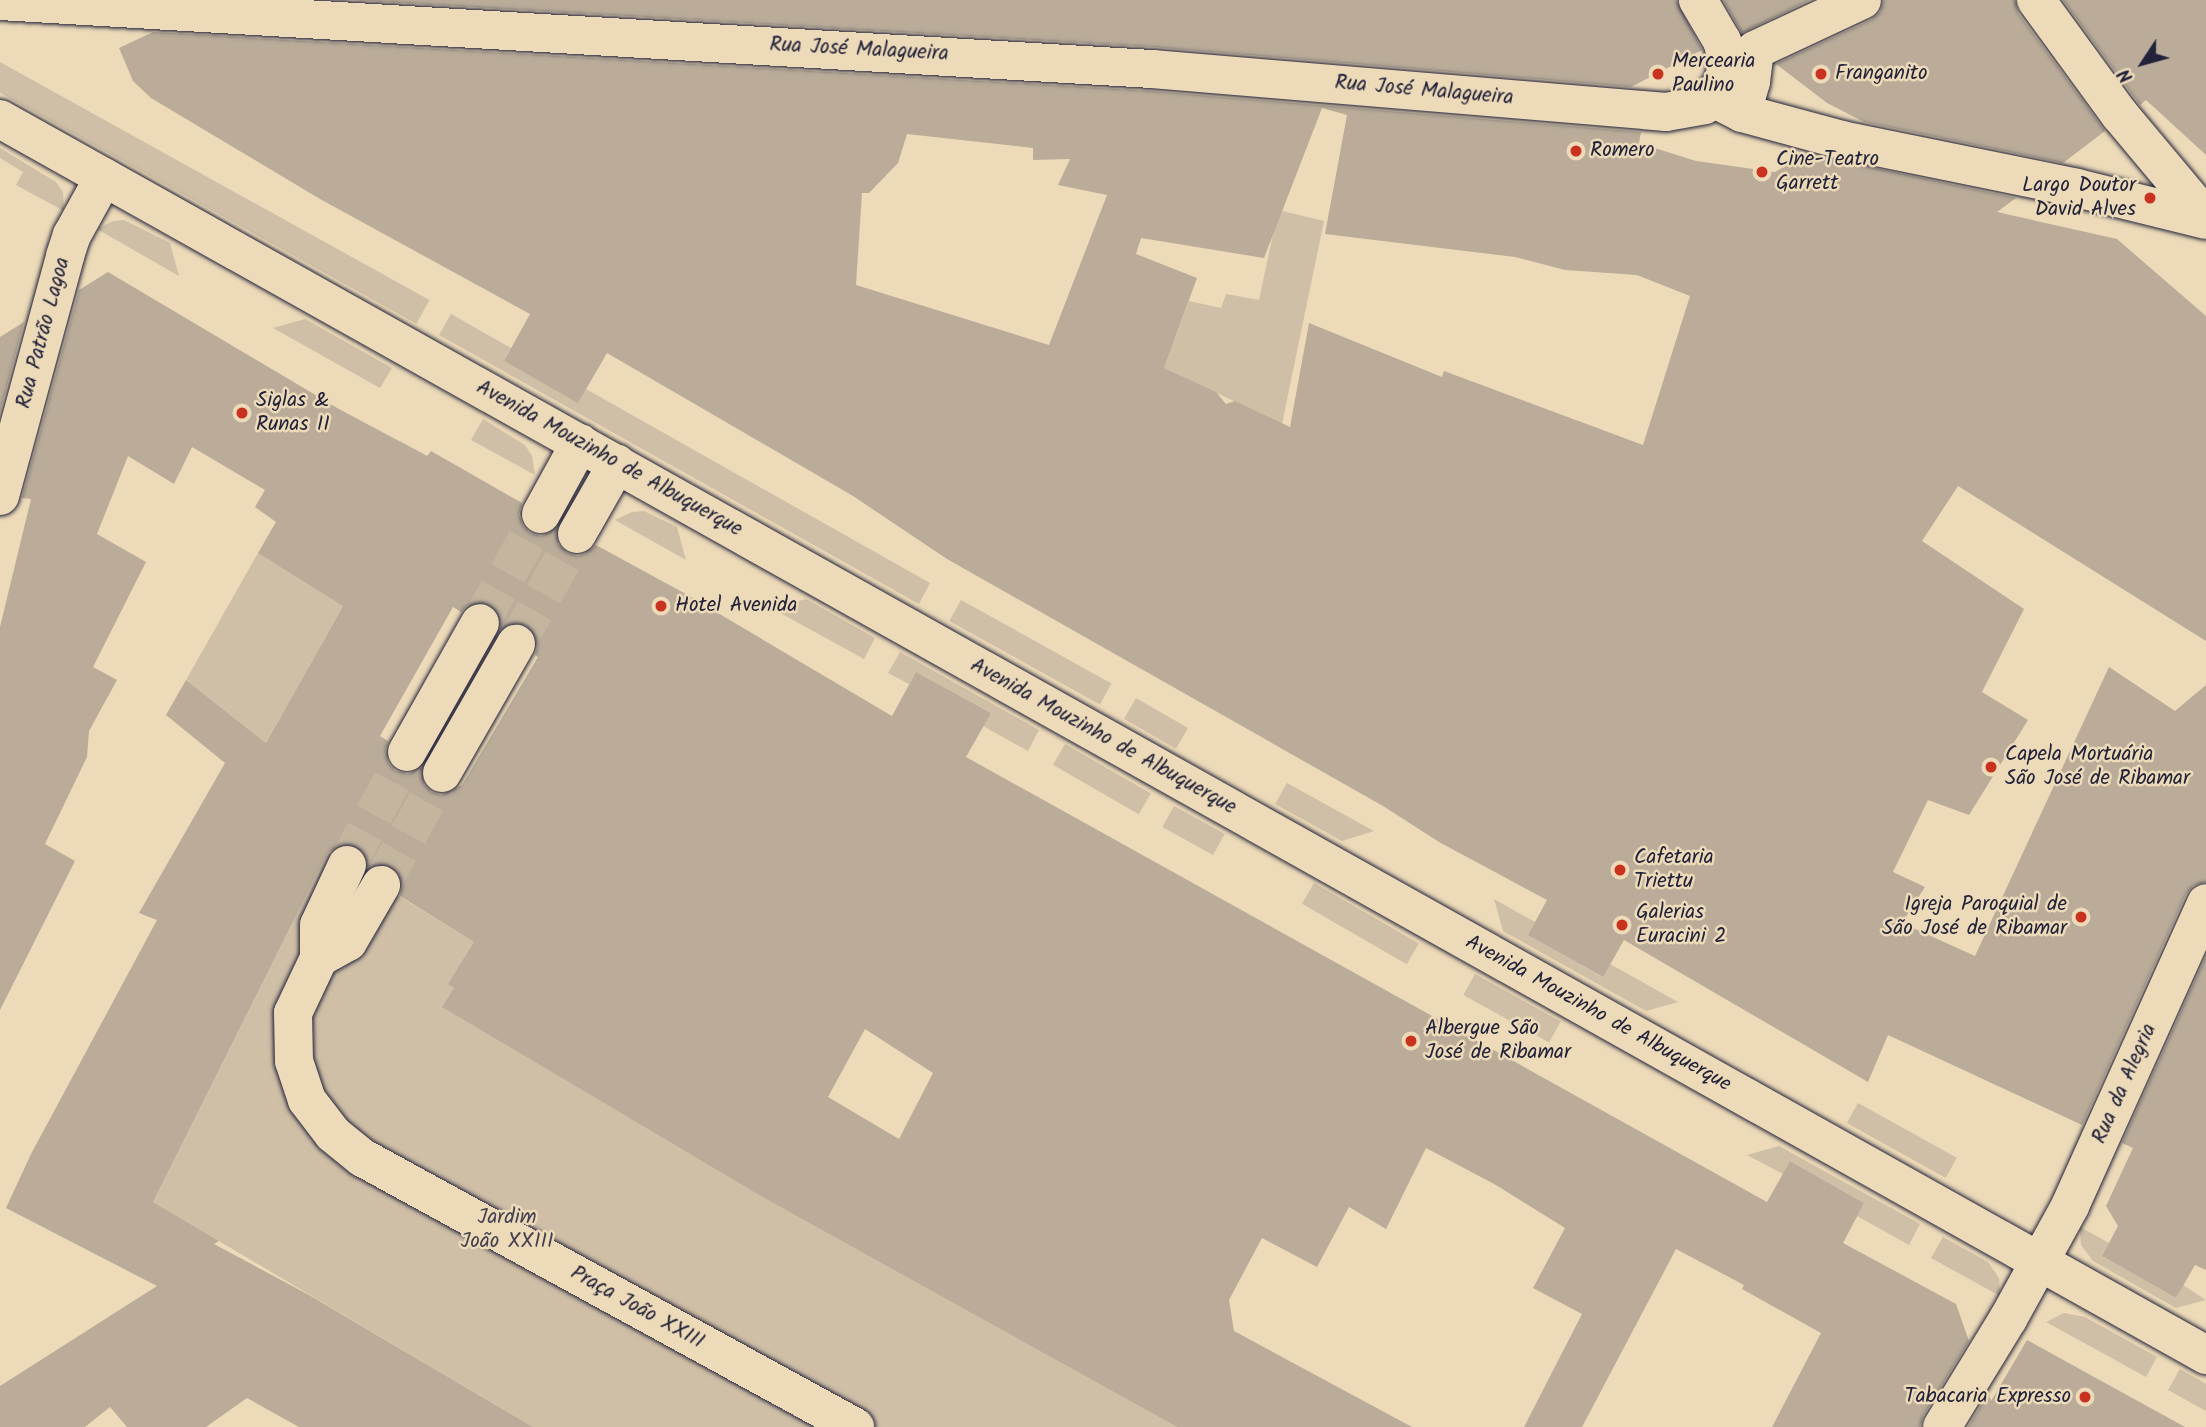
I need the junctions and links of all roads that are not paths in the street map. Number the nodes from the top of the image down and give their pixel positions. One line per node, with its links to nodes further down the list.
1 (1698, 0): 5 (street)
2 (1862, 0): 5 (street)
3 (2036, 0): 8 (street)
4 (0, 1): 5 (street, Rua José Malagueira)
5 (1727, 106): 8 (street)
6 (0, 118): 7 (street, Avenida Mouzinho de Albuquerque)
7 (104, 177): 9 (street, Avenida Mouzinho de Albuquerque); 11 (street, Rua Patrão Lagoa)
8 (2206, 219)
9 (580, 443): 10 (street, Avenida Mouzinho de Albuquerque); 12 (street)
10 (617, 464): 13 (street); 22 (street, Avenida Mouzinho de Albuquerque)
11 (0, 496)
12 (541, 514)
13 (577, 534)
14 (480, 623): 16 (street)
15 (516, 644): 17 (street)
16 (407, 752)
17 (442, 773)
18 (347, 865): 21 (street, Praça João XXIII)
19 (381, 885): 21 (street)
20 (2206, 903): 22 (street, Rua da Alegria)
21 (319, 958): 24 (street, Praça João XXIII)
22 (2040, 1262): 23 (street, Avenida Mouzinho de Albuquerque); 25 (street, Rua da Alegria)
23 (2206, 1355)
24 (855, 1427)
25 (1942, 1427)

